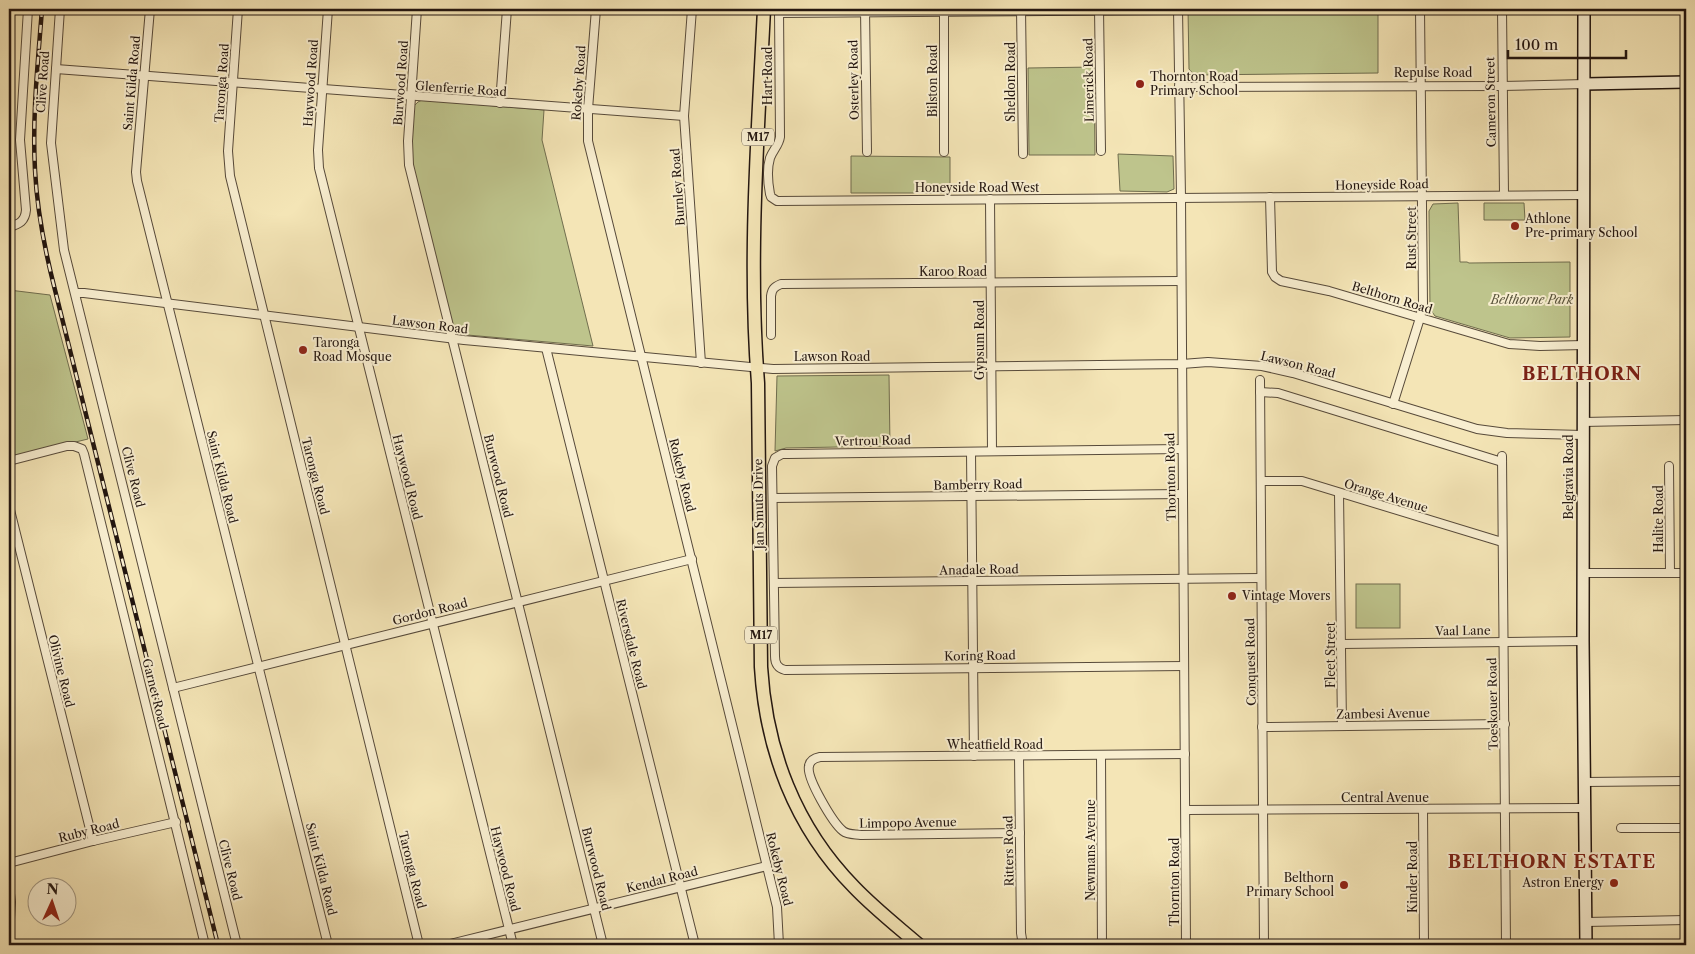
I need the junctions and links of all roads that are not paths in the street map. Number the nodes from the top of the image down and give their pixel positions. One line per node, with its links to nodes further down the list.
1 (28, 9): 44 (street)
2 (60, 9): 20 (street, Clive Road)
3 (150, 9): 21 (street, Saint Kilda Road)
4 (238, 9): 23 (street, Taronga Road)
5 (328, 9): 28 (street, Haywood Road)
6 (417, 9): 29 (street, Burwood Road)
7 (507, 9): 30 (street)
8 (596, 9): 31 (street, Rokeby Road)
9 (692, 9): 32 (street, Burnley Road)
10 (764, 9): 60 (main road, Jan Smuts Drive / M17)
11 (1178, 9): 18 (street); 27 (street, Thornton Road)
12 (1420, 9): 25 (street, Rust Street)
13 (1502, 9): 26 (street, Cameron Street)
14 (1584, 9): 24 (street, Belgravia Road)
15 (865, 10): 16 (street); 19 (street); 34 (street, Osterley Road)
16 (944, 10): 17 (street); 35 (street, Bilston Road)
17 (1021, 10): 18 (street); 36 (street, Sheldon Road)
18 (1099, 10): 33 (street, Limerick Road)
19 (779, 11): 42 (street, Hart Road)
20 (56, 69): 21 (street, Glenferrie Road); 47 (street, Clive Road)
21 (145, 76): 23 (street, Glenferrie Road); 48 (street, Saint Kilda Road)
22 (1686, 82): 24 (street, Repulse Road)
23 (233, 83): 28 (street, Glenferrie Road); 49 (street, Taronga Road)
24 (1585, 84): 26 (street, Repulse Road); 38 (street, Belgravia Road)
25 (1421, 86): 26 (street, Repulse Road); 27 (street, Repulse Road); 39 (street, Rust Street)
26 (1502, 86): 37 (street, Cameron Street)
27 (1179, 87): 40 (street, Thornton Road)
28 (322, 90): 29 (street, Glenferrie Road); 51 (street, Haywood Road)
29 (411, 96): 30 (street, Glenferrie Road); 53 (street, Burwood Road)
30 (500, 103): 31 (street, Glenferrie Road)
31 (588, 109): 32 (street, Glenferrie Road); 56 (street, Rokeby Road)
32 (684, 116): 57 (street, Burnley Road)
33 (1101, 151)
34 (867, 152)
35 (944, 152)
36 (1023, 154)
37 (1504, 195): 38 (street, Honeyside Road); 39 (street, Honeyside Road)
38 (1584, 195): 54 (street, Belgravia Road)
39 (1423, 196): 41 (street, Honeyside Road); 50 (street, Rust Street)
40 (1181, 197): 41 (street, Honeyside Road); 43 (street, Honeyside Road West); 45 (street, Thornton Road)
41 (1270, 197): 50 (street, Belthorn Road)
42 (774, 199): 43 (street, Honeyside Road West)
43 (990, 199): 46 (street, Gypsum Road)
44 (9, 227)
45 (1181, 281): 46 (street, Karoo Road); 58 (street, Thornton Road)
46 (991, 283): 52 (street, Karoo Road); 59 (street, Gypsum Road)
47 (76, 293): 48 (street, Lawson Road); 99 (street, Clive Road)
48 (168, 303): 49 (street, Lawson Road); 95 (street, Saint Kilda Road)
49 (264, 316): 51 (street, Lawson Road); 93 (street, Taronga Road)
50 (1420, 318): 54 (street, Belthorn Road); 63 (street, Rust Street)
51 (358, 327): 53 (street, Lawson Road); 89 (street, Haywood Road)
52 (771, 335)
53 (452, 339): 55 (street, Lawson Road); 88 (street, Burwood Road)
54 (1584, 345): 65 (street, Belgravia Road)
55 (546, 348): 56 (street, Lawson Road); 85 (street, Riversdale Road)
56 (641, 357): 57 (street, Lawson Road); 79 (street, Rokeby Road)
57 (701, 362): 60 (street, Lawson Road)
58 (1182, 364): 59 (street, Lawson Road); 63 (street, Lawson Road); 67 (street, Thornton Road)
59 (992, 366): 60 (street, Lawson Road); 68 (street, Gypsum Road)
60 (756, 367): 139 (main road, Jan Smuts Drive / M17)
61 (1260, 380): 62 (street, Conquest Road)
62 (1260, 392): 72 (street, Conquest Road); 78 (street, Toeskouer Road)
63 (1394, 404): 66 (street, Lawson Road)
64 (1686, 420): 65 (street)
65 (1583, 422): 66 (street, Belgravia Road)
66 (1583, 435): 80 (street, Belgravia Road)
67 (1182, 449): 68 (street, Vertrou Road); 73 (street, Thornton Road)
68 (992, 451): 69 (street, Vertrou Road)
69 (971, 452): 75 (street); 76 (street, Vertrou Road)
70 (9, 461): 116 (street, Garnet Road)
71 (1669, 466): 81 (street, Halite Road)
72 (1261, 481): 74 (street, Orange Avenue); 83 (street, Conquest Road)
73 (1183, 494): 75 (street, Bamberry Road); 84 (street, Thornton Road)
74 (1339, 494): 78 (street, Orange Avenue); 92 (street, Fleet Street)
75 (971, 496): 76 (street, Bamberry Road); 86 (street)
76 (773, 498): 87 (street, Vertrou Road)
77 (9, 506): 120 (street, Olivine Road)
78 (1502, 542): 91 (street, Toeskouer Road)
79 (692, 559): 85 (street, Gordon Road); 122 (street, Rokeby Road)
80 (1584, 573): 81 (street); 90 (street, Belgravia Road)
81 (1670, 573): 82 (street)
82 (1686, 573)
83 (1261, 578): 84 (street, Anadale Road); 102 (street, Conquest Road)
84 (1184, 579): 86 (street, Anadale Road); 97 (street, Thornton Road)
85 (604, 581): 88 (street, Gordon Road); 124 (street, Riversdale Road)
86 (972, 581): 87 (street, Anadale Road); 98 (street)
87 (774, 583): 96 (street, Vertrou Road)
88 (518, 602): 89 (street, Gordon Road); 125 (street, Burwood Road)
89 (432, 623): 93 (street, Gordon Road); 128 (street, Haywood Road)
90 (1583, 641): 91 (street, Vaal Lane); 109 (street, Belgravia Road)
91 (1503, 642): 92 (street, Vaal Lane); 100 (street, Toeskouer Road)
92 (1342, 644): 101 (street, Fleet Street)
93 (346, 645): 95 (street, Gordon Road); 133 (street, Taronga Road)
94 (1686, 664): 108 (street)
95 (258, 666): 99 (street, Gordon Road); 132 (street, Saint Kilda Road)
96 (777, 666): 98 (street, Koring Road)
97 (1184, 666): 98 (street, Koring Road); 103 (street, Thornton Road)
98 (973, 668): 105 (street)
99 (173, 688): 131 (street, Clive Road)
100 (1505, 724): 101 (street, Zambesi Avenue); 111 (street, Toeskouer Road)
101 (1342, 726): 102 (street, Zambesi Avenue)
102 (1262, 727): 113 (street, Conquest Road)
103 (1185, 754): 104 (street, Wheatfield Road); 115 (street, Thornton Road)
104 (1101, 755): 106 (street, Wheatfield Road); 141 (street, Newmans Avenue)
105 (974, 756): 106 (street, Wheatfield Road); 107 (street, Wheatfield Road)
106 (1019, 756): 119 (street, Ritters Road)
107 (809, 765): 119 (street, Limpopo Avenue)
108 (1686, 781): 109 (street); 110 (street)
109 (1584, 782): 112 (street, Belgravia Road)
110 (1686, 803)
111 (1505, 808): 112 (street, Central Avenue); 114 (street, Central Avenue); 145 (street, Toeskouer Road)
112 (1584, 808): 127 (street, Belgravia Road)
113 (1263, 809): 114 (street, Central Avenue); 115 (street, Central Avenue); 143 (street, Conquest Road)
114 (1423, 809): 144 (street, Kinder Road)
115 (1186, 810): 142 (street, Thornton Road)
116 (176, 822): 120 (street, Ruby Road); 130 (street, Garnet Road)
117 (1621, 828): 118 (street)
118 (1686, 828)
119 (1020, 833): 140 (street, Ritters Road)
120 (93, 841): 121 (street, Ruby Road)
121 (9, 863)
122 (767, 866): 124 (street, Kendal Road); 138 (street, Rokeby Road)
123 (9, 885): 129 (street)
124 (680, 887): 125 (street, Kendal Road); 137 (street, Riversdale Road)
125 (594, 908): 128 (street, Kendal Road); 136 (street, Burwood Road)
126 (1686, 920): 127 (street)
127 (1586, 922): 146 (street, Belgravia Road)
128 (509, 930): 134 (street, Kendal Road); 135 (street, Haywood Road)
129 (9, 936)
130 (206, 945)
131 (237, 945)
132 (328, 945)
133 (419, 945)
134 (446, 945)
135 (512, 945)
136 (603, 945)
137 (695, 945)
138 (779, 945)
139 (919, 945)
140 (1022, 945)
141 (1102, 945)
142 (1186, 945)
143 (1264, 945)
144 (1424, 945)
145 (1506, 945)
146 (1586, 945)

